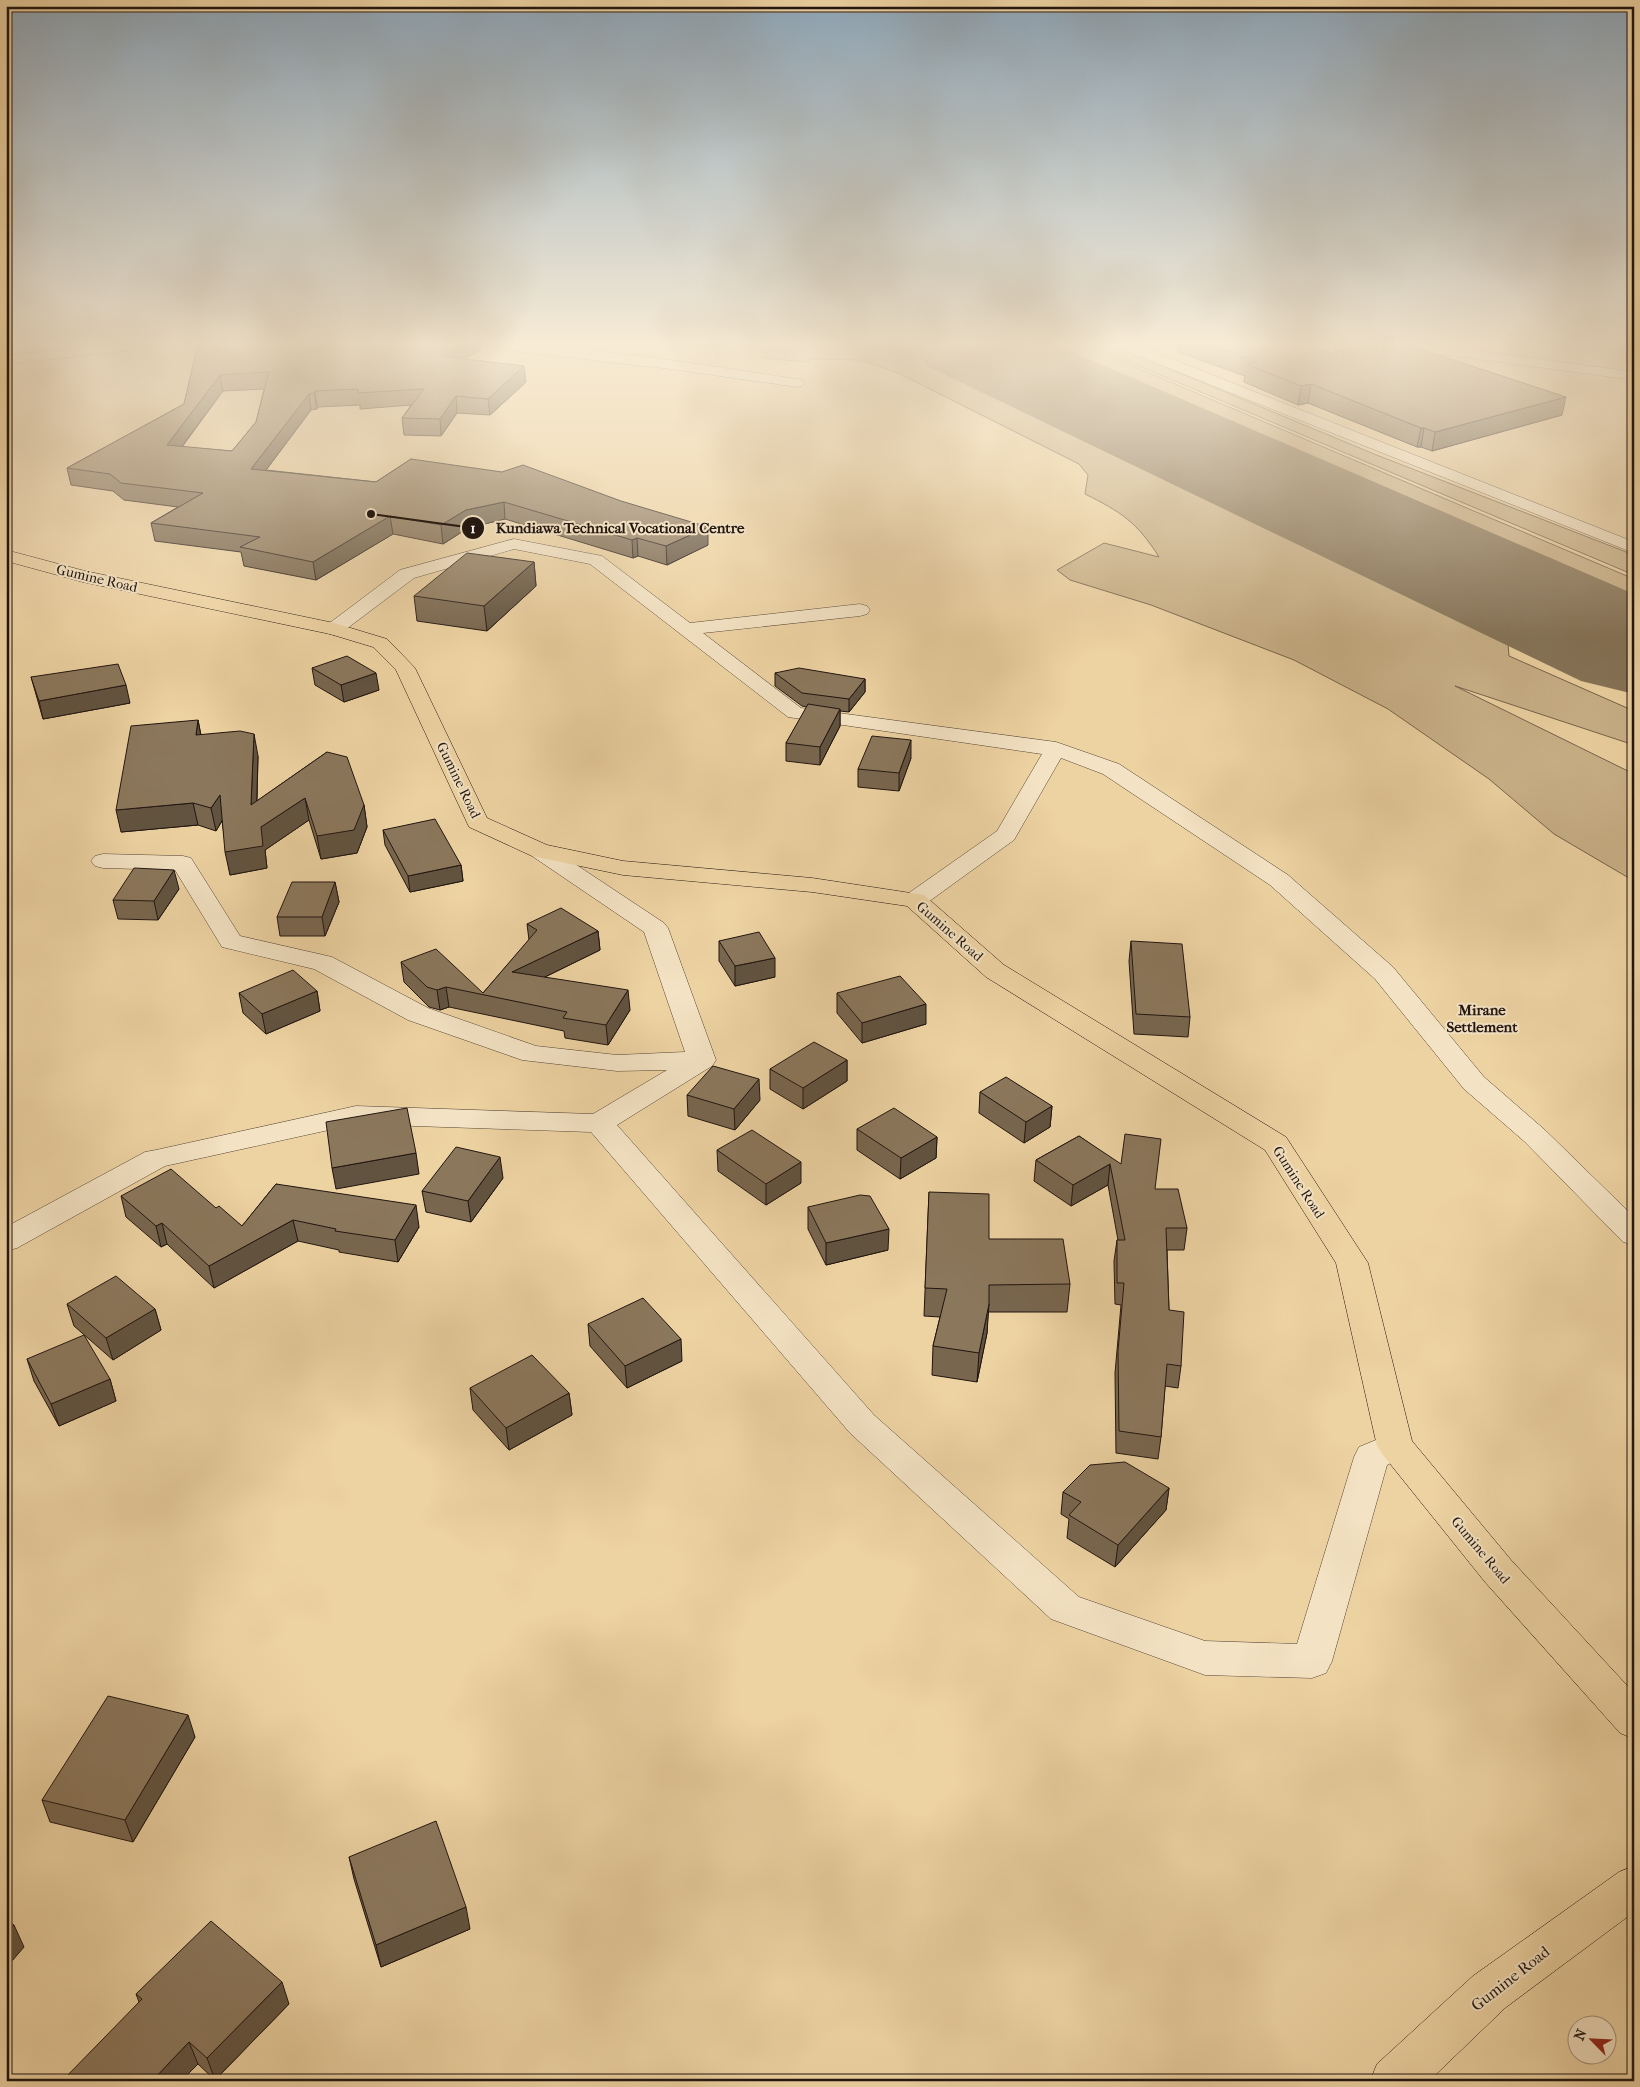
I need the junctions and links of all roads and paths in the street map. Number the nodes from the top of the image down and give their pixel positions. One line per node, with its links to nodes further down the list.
1 (1365, 441): 2 (street)
2 (1634, 548)
3 (6, 555): 5 (main road, Gumine Road)
4 (860, 610): 6 (street)
5 (334, 629): 6 (street); 8 (main road, Gumine Road)
6 (685, 630): 7 (street)
7 (1056, 749): 10 (street); 13 (street)
8 (540, 851): 10 (main road, Gumine Road); 11 (street)
9 (102, 861): 11 (street)
10 (915, 900): 15 (main road, Gumine Road)
11 (702, 1060): 12 (street)
12 (599, 1123): 14 (street); 15 (street)
13 (1634, 1235)
14 (6, 1241)
15 (1395, 1446): 16 (main road, Gumine Road)
16 (1634, 1721)
17 (1634, 1886): 18 (main road, Gumine Road)
18 (1394, 2081)

